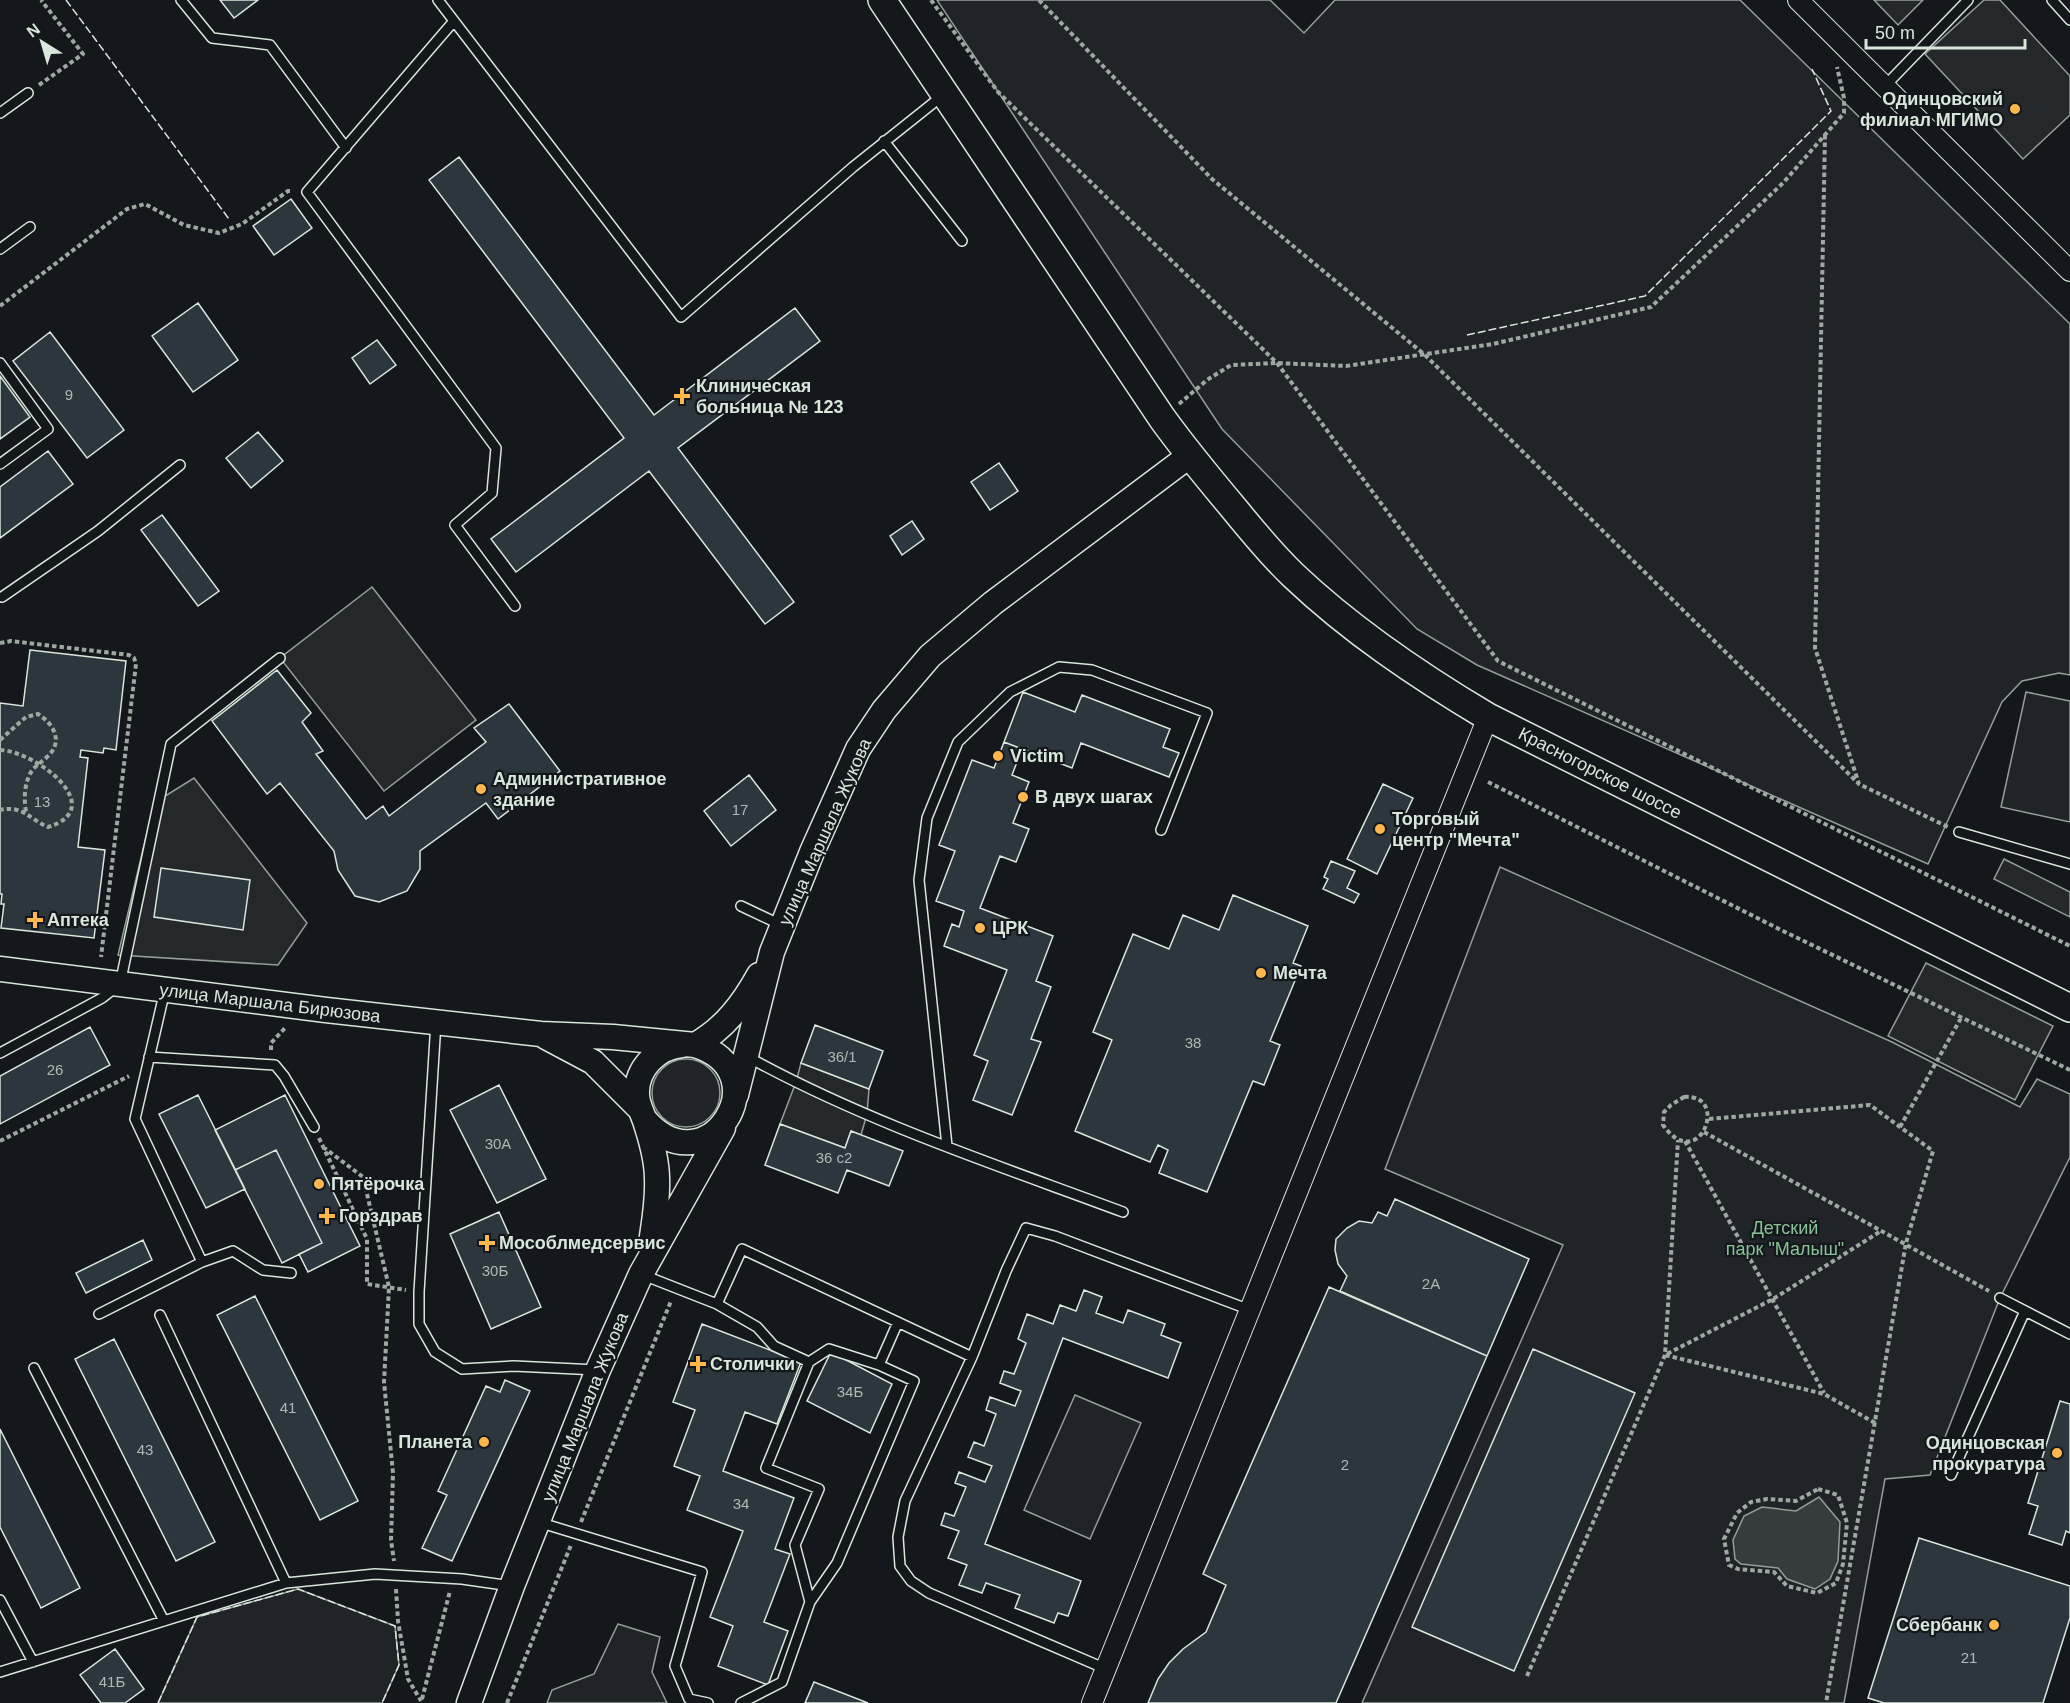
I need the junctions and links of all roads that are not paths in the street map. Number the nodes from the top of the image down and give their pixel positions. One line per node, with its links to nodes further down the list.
1 (181, 0): 14 (lane)
2 (438, 0): 8 (lane)
3 (882, 0): 11 (main road, Красногорское шоссе)
4 (1798, 0): 9 (street)
5 (1968, 0): 9 (lane)
6 (2052, 0): 7 (lane)
7 (2070, 20)
8 (454, 21): 13 (lane); 14 (lane)
9 (1884, 87): 18 (street)
10 (28, 93): 12 (lane)
11 (945, 94): 13 (lane); 20 (main road, Красногорское шоссе)
12 (0, 113)
13 (884, 141): 16 (lane)
14 (346, 148): 24 (lane)
15 (30, 227): 17 (lane)
16 (962, 241)
17 (0, 249)
18 (2070, 271)
19 (0, 363): 21 (lane)
20 (1189, 456): 26 (main road, Красногорское шоссе); 31 (street, улица Маршала Жукова)
21 (0, 464)
22 (180, 465): 23 (lane)
23 (1, 596)
24 (515, 606)
25 (280, 658): 34 (lane)
26 (1488, 717): 36 (main road, Красногорское шоссе); 54 (street)
27 (1161, 830): 47 (lane)
28 (1959, 832): 29 (lane)
29 (2070, 864)
30 (741, 906): 31 (lane)
31 (783, 926): 32 (street, улица Маршала Жукова)
32 (772, 952): 39 (street); 41 (street, улица Маршала Жукова)
33 (0, 969): 34 (street, улица Маршала Бирюзова)
34 (120, 984): 35 (street, улица Маршала Бирюзова); 40 (lane)
35 (165, 990): 37 (street, улица Маршала Бирюзова); 42 (lane)
36 (2070, 1008)
37 (436, 1022): 38 (street, улица Маршала Бирюзова); 64 (lane)
38 (541, 1034): 39 (street, улица Маршала Бирюзова); 44 (street)
39 (691, 1045): 43 (street); 44 (street)
40 (0, 1053)
41 (746, 1056): 43 (street, улица Маршала Жукова); 47 (lane)
42 (149, 1058): 46 (lane); 49 (lane)
43 (735, 1098): 45 (street)
44 (642, 1114): 45 (street); 50 (street)
45 (725, 1123): 50 (street, улица Маршала Жукова)
46 (314, 1127)
47 (947, 1146): 48 (lane)
48 (1123, 1212)
49 (202, 1262): 51 (lane); 56 (lane)
50 (644, 1267): 53 (lane); 64 (street, улица Маршала Жукова)
51 (291, 1273)
52 (2000, 1298): 55 (lane)
53 (717, 1304): 58 (lane); 61 (lane)
54 (1250, 1310): 60 (lane); 73 (street)
55 (2025, 1311): 59 (lane); 65 (lane)
56 (99, 1314)
57 (160, 1315): 67 (lane)
58 (898, 1322): 60 (lane); 62 (lane)
59 (2070, 1334)
60 (972, 1357): 73 (lane)
61 (809, 1362): 62 (lane); 70 (lane)
62 (879, 1365): 70 (lane)
63 (34, 1368): 71 (lane)
64 (598, 1370): 66 (street, улица Маршала Жукова)
65 (1951, 1475)
66 (538, 1522): 68 (street, улица Маршала Жукова); 76 (lane)
67 (286, 1583): 68 (lane); 71 (lane)
68 (512, 1586): 75 (street, улица Маршала Жукова)
69 (0, 1600): 72 (lane)
70 (810, 1602): 77 (lane)
71 (164, 1621): 72 (lane)
72 (33, 1662): 74 (lane)
73 (1106, 1669): 78 (street)
74 (0, 1672)
75 (469, 1703)
76 (708, 1703)
77 (741, 1703)
78 (1092, 1703)

